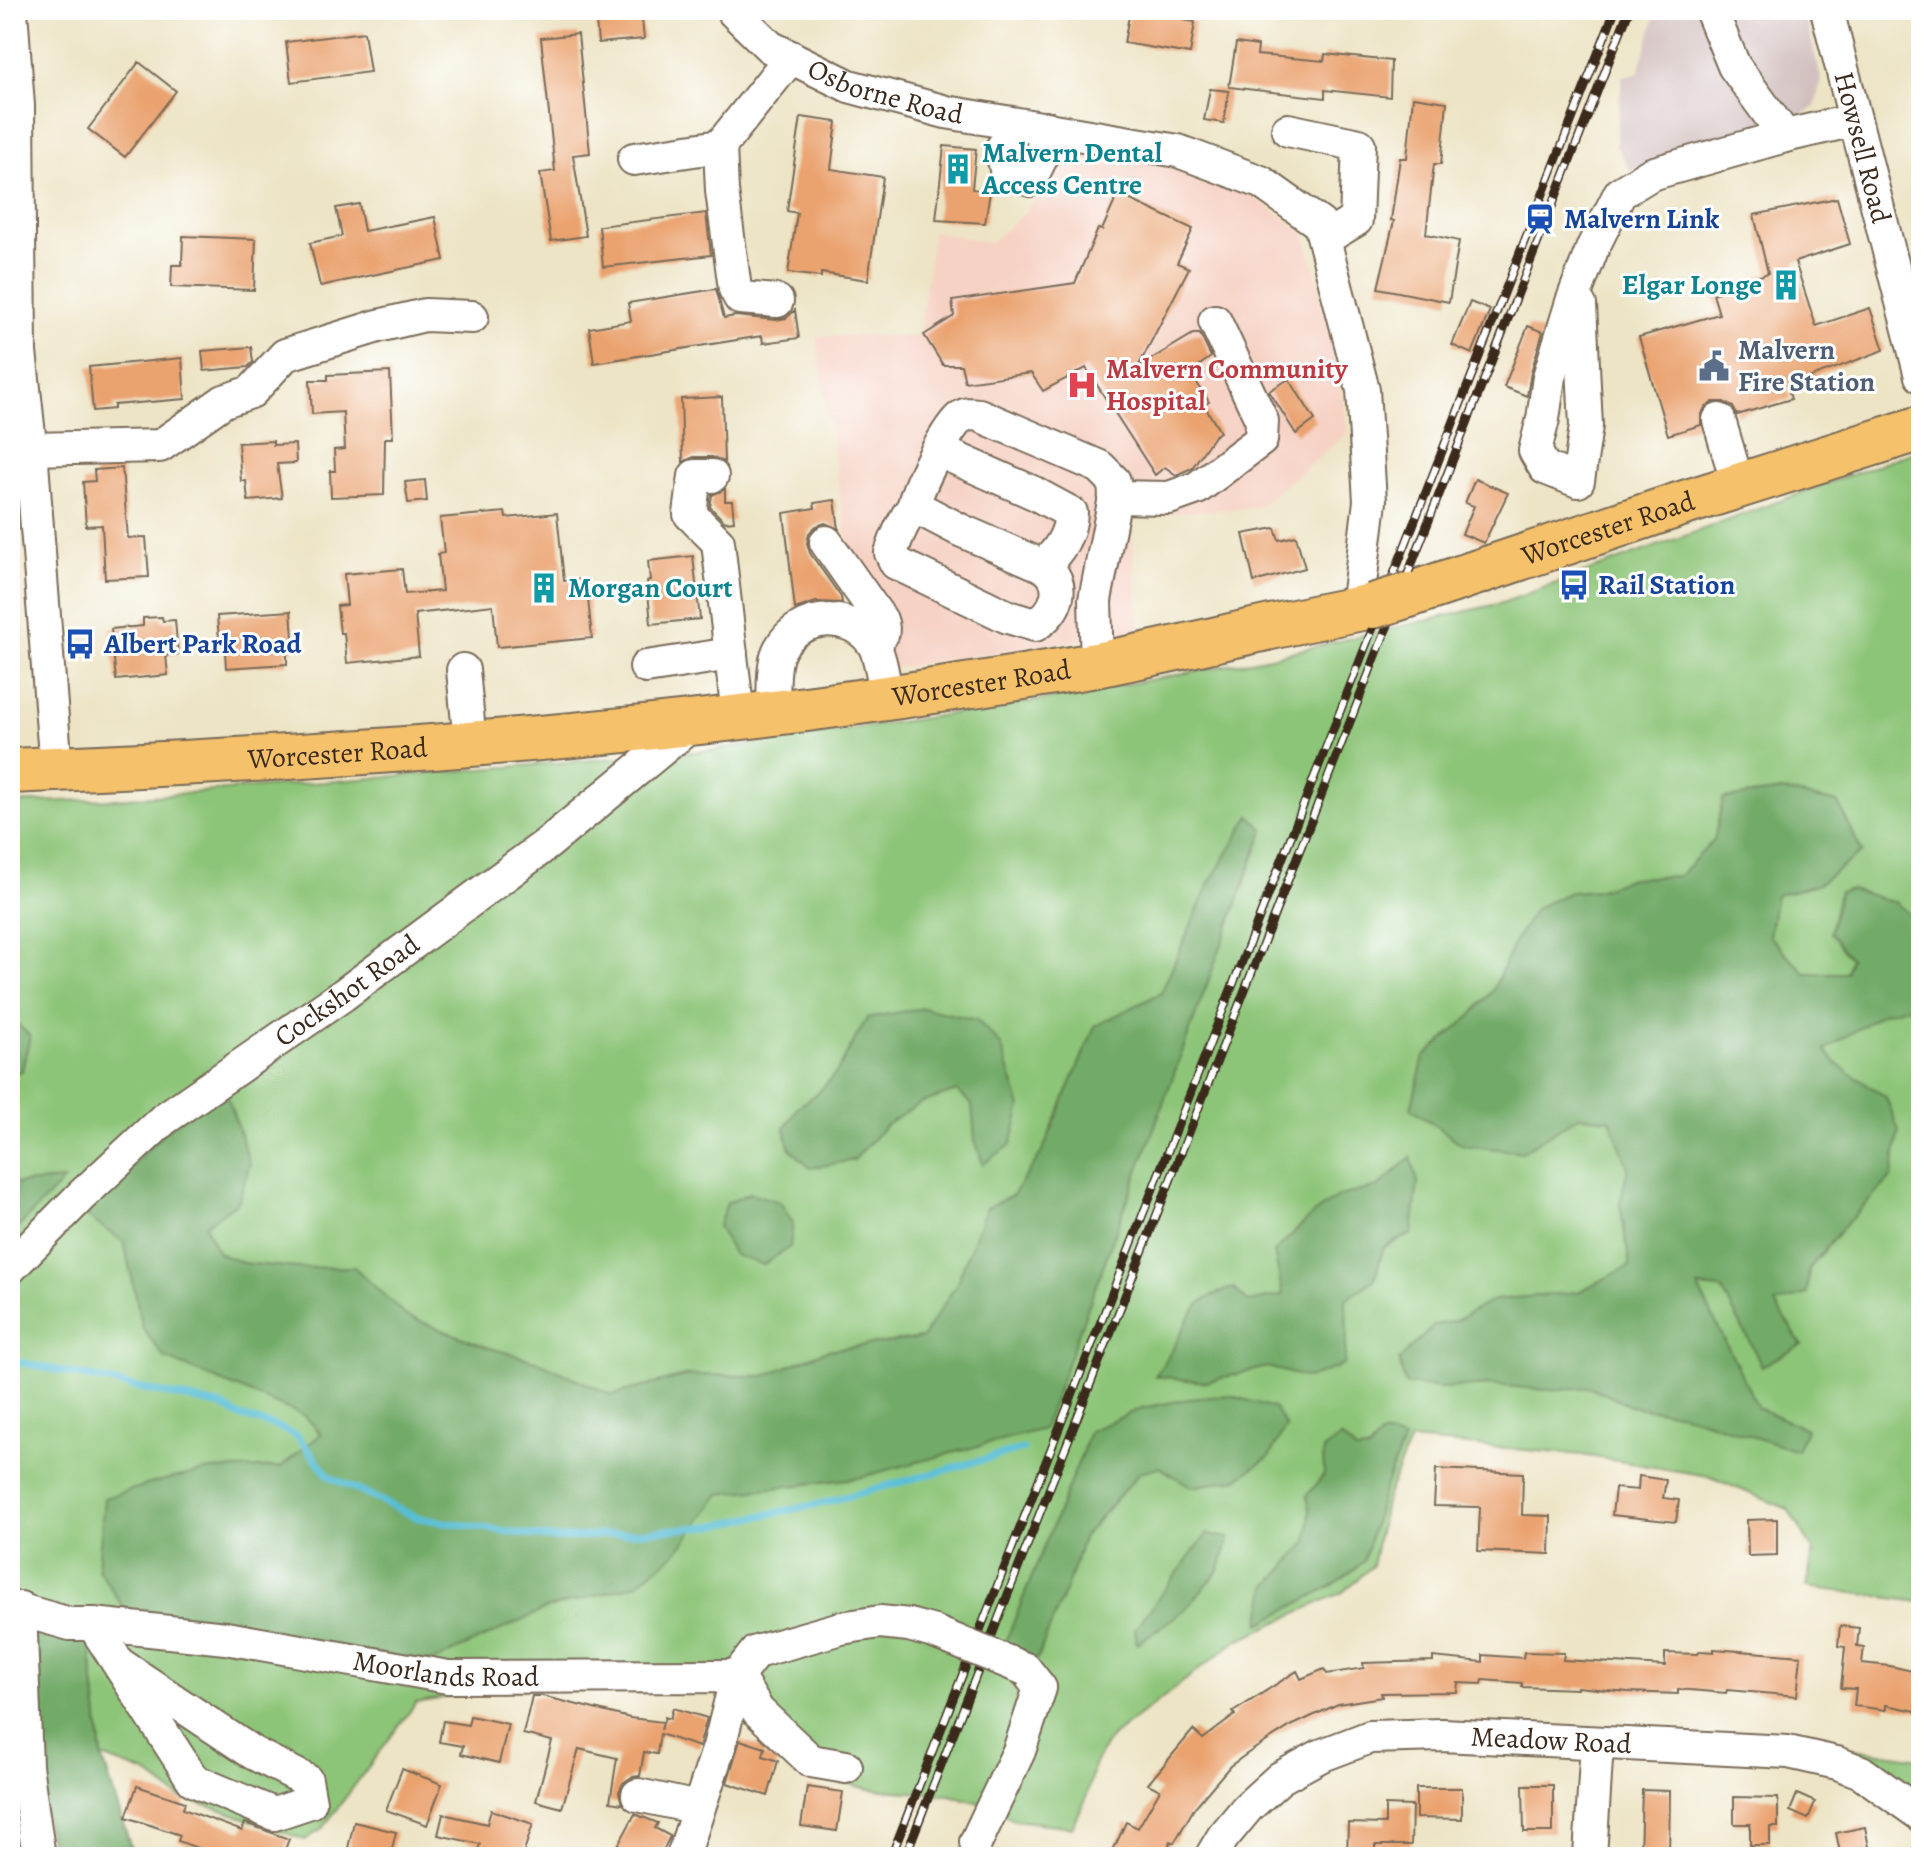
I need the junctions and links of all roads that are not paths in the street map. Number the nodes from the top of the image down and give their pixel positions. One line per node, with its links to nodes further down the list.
1 (11, 10): 22 (street)
2 (732, 10): 5 (street, Osborne Road)
3 (1711, 10): 9 (street)
4 (1827, 10): 6 (street, Howsell Road)
5 (791, 57): 7 (street, Osborne Road); 10 (street)
6 (1855, 120): 9 (street); 18 (street, Howsell Road)
7 (1047, 128): 11 (street); 13 (street, Osborne Road)
8 (1288, 130): 13 (street)
9 (1785, 136): 15 (street)
10 (720, 146): 12 (street); 14 (street)
11 (1002, 148)
12 (634, 159)
13 (1326, 238): 29 (street, Osborne Road)
14 (777, 301)
15 (1572, 302)
16 (472, 317): 22 (street)
17 (1215, 321): 25 (street)
18 (1921, 376)
19 (1719, 420): 24 (street)
20 (1921, 428): 24 (highway, Worcester Road)
21 (942, 445): 25 (street); 26 (street); 28 (street)
22 (24, 459): 39 (street)
23 (712, 476): 31 (street)
24 (1738, 485): 29 (highway, Worcester Road)
25 (1115, 497): 32 (street)
26 (914, 506): 28 (street); 28 (street)
27 (826, 542): 30 (street)
28 (1043, 566)
29 (1380, 603): 32 (highway, Worcester Road)
30 (874, 643): 35 (street); 36 (street)
31 (731, 654): 33 (street); 36 (street)
32 (1097, 665): 35 (highway, Worcester Road)
33 (646, 667)
34 (463, 670): 38 (street)
35 (887, 697): 36 (highway, Worcester Road)
36 (755, 714): 37 (highway, Worcester Road)
37 (695, 722): 38 (highway, Worcester Road); 41 (street, Cockshot Road)
38 (470, 743): 39 (highway, Worcester Road)
39 (56, 769): 40 (highway, Worcester Road)
40 (10, 771)
41 (10, 1268)
42 (15, 1608): 43 (street, Moorlands Road); 53 (street)
43 (93, 1624): 44 (street); 45 (street, Moorlands Road)
44 (121, 1665): 44 (street)
45 (737, 1676): 47 (street); 49 (street); 51 (street, bridge)
46 (1597, 1743): 50 (street, Meadow Road); 54 (street, Meadow Road); 55 (street)
47 (846, 1767)
48 (638, 1795): 49 (street)
49 (698, 1808): 52 (street)
50 (1921, 1815)
51 (976, 1842)
52 (683, 1856)
53 (39, 1857)
54 (1211, 1857)
55 (1590, 1857)

